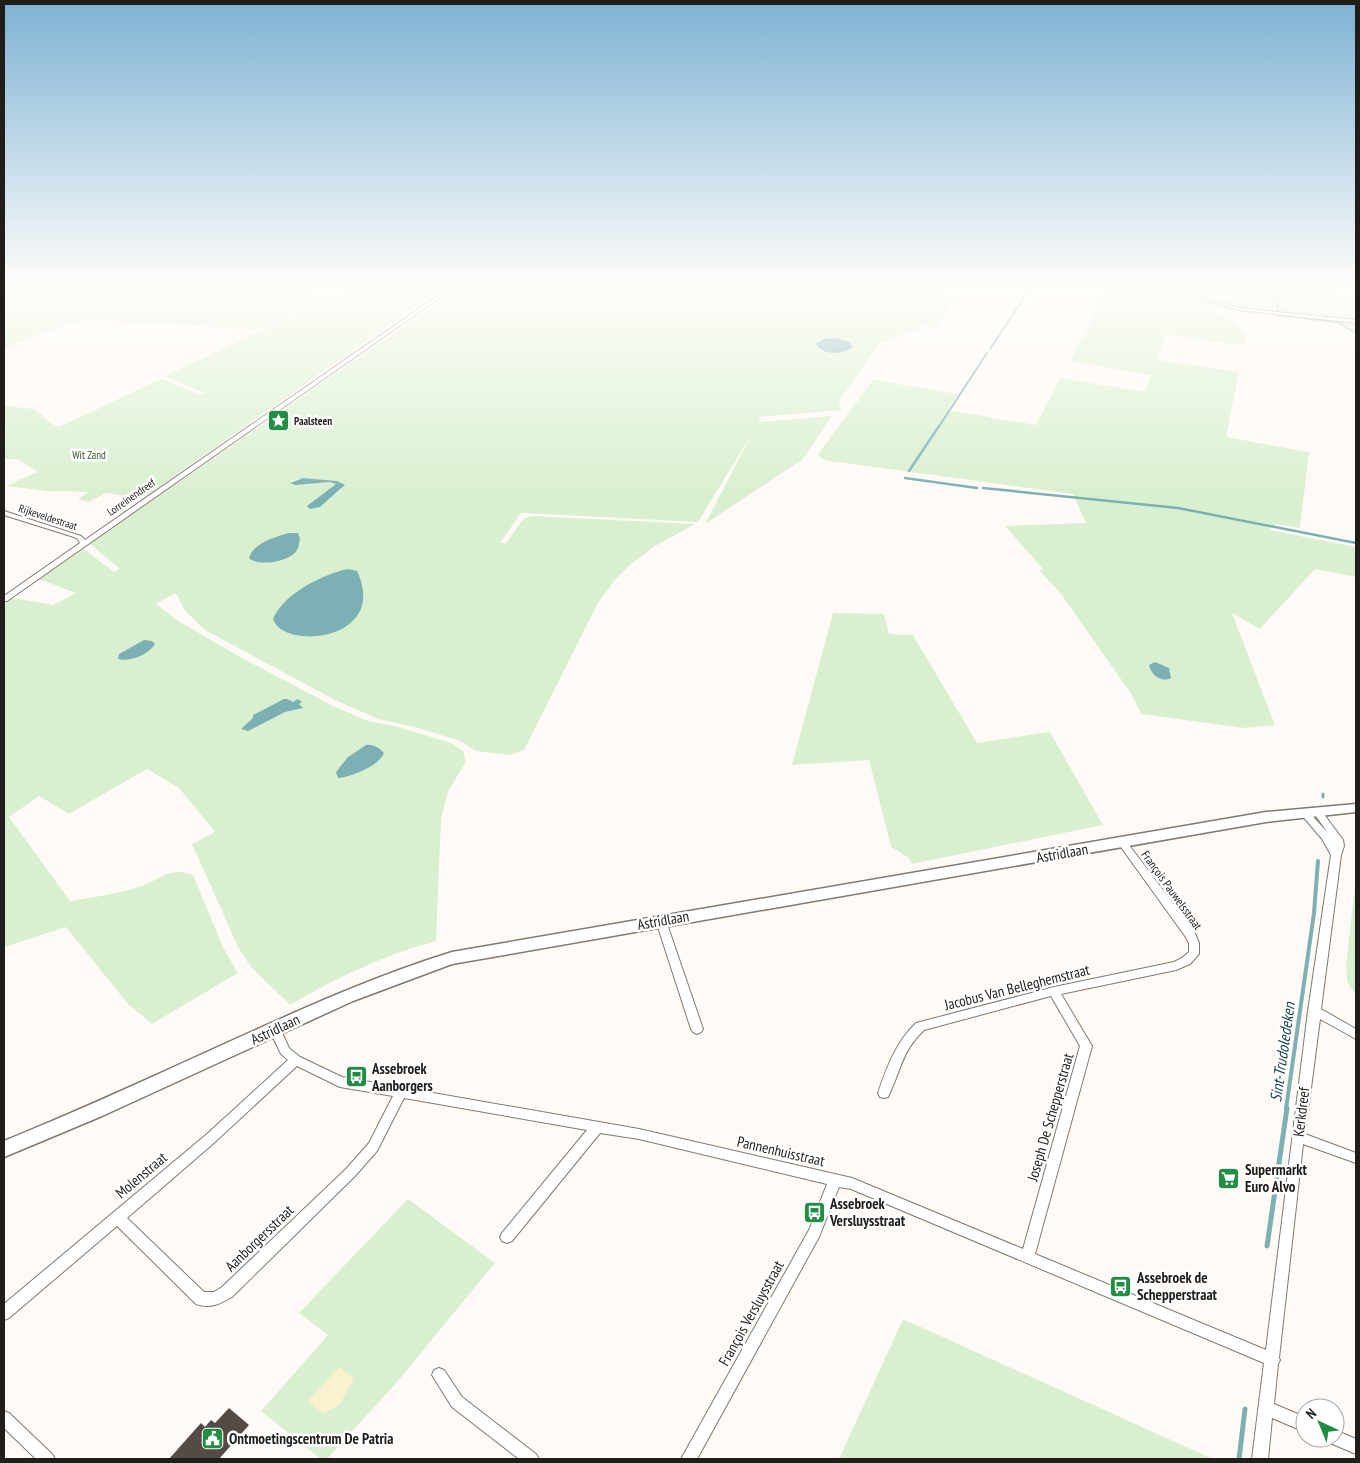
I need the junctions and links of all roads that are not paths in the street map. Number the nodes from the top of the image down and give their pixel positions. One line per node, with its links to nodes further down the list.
1 (354, 355): 3 (street, Lorreinendreef)
2 (4, 513): 3 (street, Rijkeveldestraat)
3 (84, 543): 4 (street, Lorreinendreef)
4 (4, 599)
5 (1356, 808): 6 (main road, Astridlaan)
6 (1311, 812): 7 (main road, Astridlaan); 11 (street, Kerkdreef)
7 (1123, 843): 8 (main road, Astridlaan); 9 (street, François Pauwelsstraat)
8 (660, 921): 12 (main road, Astridlaan); 13 (street)
9 (1194, 954): 10 (street, Jacobus Van Belleghemstraat)
10 (1054, 992): 17 (street, Jacobus Van Belleghemstraat); 25 (street, Joseph De Schepperstraat)
11 (1314, 1011): 14 (street); 19 (street, Kerkdreef)
12 (275, 1029): 15 (street, Pannenhuisstraat); 20 (main road, Astridlaan)
13 (697, 1029)
14 (1356, 1034)
15 (296, 1060): 16 (street, Pannenhuisstraat); 23 (street, Molenstraat)
16 (401, 1093): 18 (street, Pannenhuisstraat); 23 (street, Aanborgersstraat)
17 (884, 1093)
18 (597, 1127): 22 (street, Pannenhuisstraat); 24 (street)
19 (1298, 1137): 21 (street); 27 (street, Kerkdreef)
20 (4, 1150)
21 (1356, 1158)
22 (835, 1181): 25 (street, Pannenhuisstraat); 34 (street, François Versluysstraat)
23 (117, 1216): 26 (street, Molenstraat)
24 (507, 1237)
25 (1027, 1258): 27 (street, Pannenhuisstraat)
26 (4, 1313)
27 (1273, 1360): 29 (street, Kerkdreef)
28 (439, 1375): 33 (street)
29 (1267, 1408): 31 (street); 35 (street, Kerkdreef)
30 (4, 1418): 32 (street)
31 (1295, 1421)
32 (47, 1459)
33 (531, 1459)
34 (689, 1459)
35 (1260, 1459)

